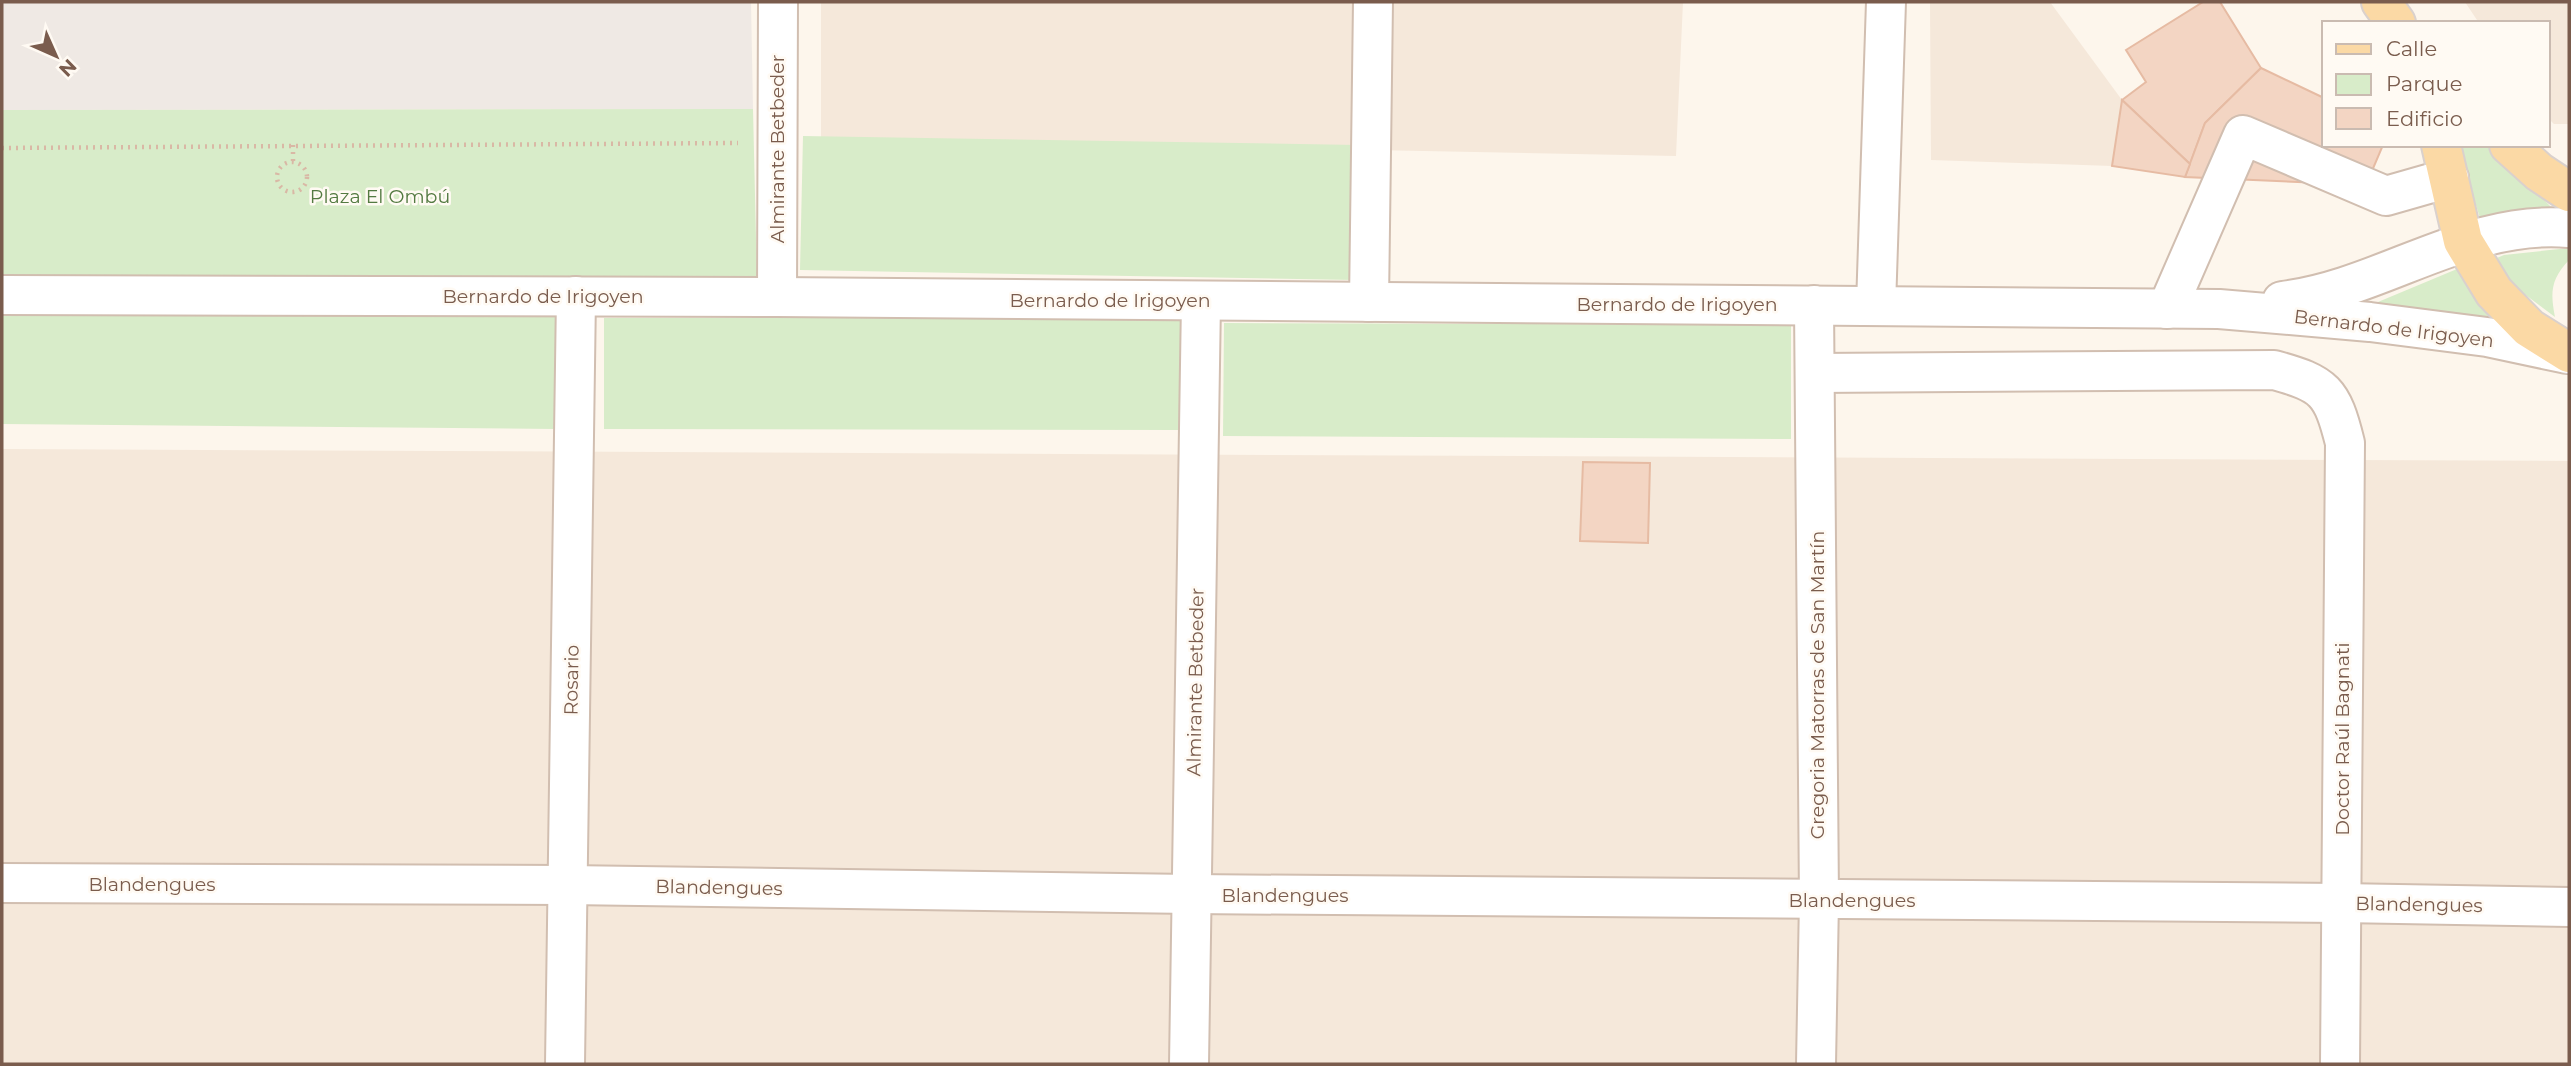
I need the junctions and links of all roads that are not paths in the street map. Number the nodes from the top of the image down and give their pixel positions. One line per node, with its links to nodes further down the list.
1 (778, 2): 13 (street, Almirante Betbeder)
2 (1373, 2): 15 (street)
3 (1886, 2): 17 (street)
4 (2381, 2): 5 (main road)
5 (2395, 21)
6 (2511, 147): 8 (main road)
7 (2445, 162): 10 (main road); 18 (street)
8 (2569, 192)
9 (2569, 228): 10 (street, Bernardo de Irigoyen)
10 (2463, 241): 19 (street, Bernardo de Irigoyen); 20 (main road)
11 (2, 295): 12 (street, Bernardo de Irigoyen)
12 (576, 296): 13 (street, Bernardo de Irigoyen); 23 (street, Rosario)
13 (777, 297): 14 (street, Bernardo de Irigoyen)
14 (1201, 301): 15 (street, Bernardo de Irigoyen); 24 (street, Almirante Betbeder)
15 (1369, 302): 16 (street, Bernardo de Irigoyen)
16 (1814, 305): 17 (street, Bernardo de Irigoyen); 21 (street, Gregoria Matorras de San Martín)
17 (1876, 306): 18 (street, Bernardo de Irigoyen)
18 (2167, 309): 19 (street, Bernardo de Irigoyen)
19 (2218, 309): 20 (street, Bernardo de Irigoyen)
20 (2569, 354)
21 (1815, 373): 25 (street, Gregoria Matorras de San Martín); 26 (street, Doctor Raúl Bagnati)
22 (2, 883): 23 (street, Blandengues)
23 (568, 885): 24 (street, Blandengues); 28 (street, Rosario)
24 (1191, 894): 25 (street, Blandengues); 29 (street, Almirante Betbeder)
25 (1819, 900): 26 (street, Blandengues); 30 (street, Gregoria Matorras de San Martín)
26 (2341, 903): 27 (street, Blandengues); 31 (street, Doctor Raúl Bagnati)
27 (2569, 907)
28 (565, 1064)
29 (1189, 1064)
30 (1816, 1064)
31 (2340, 1064)

